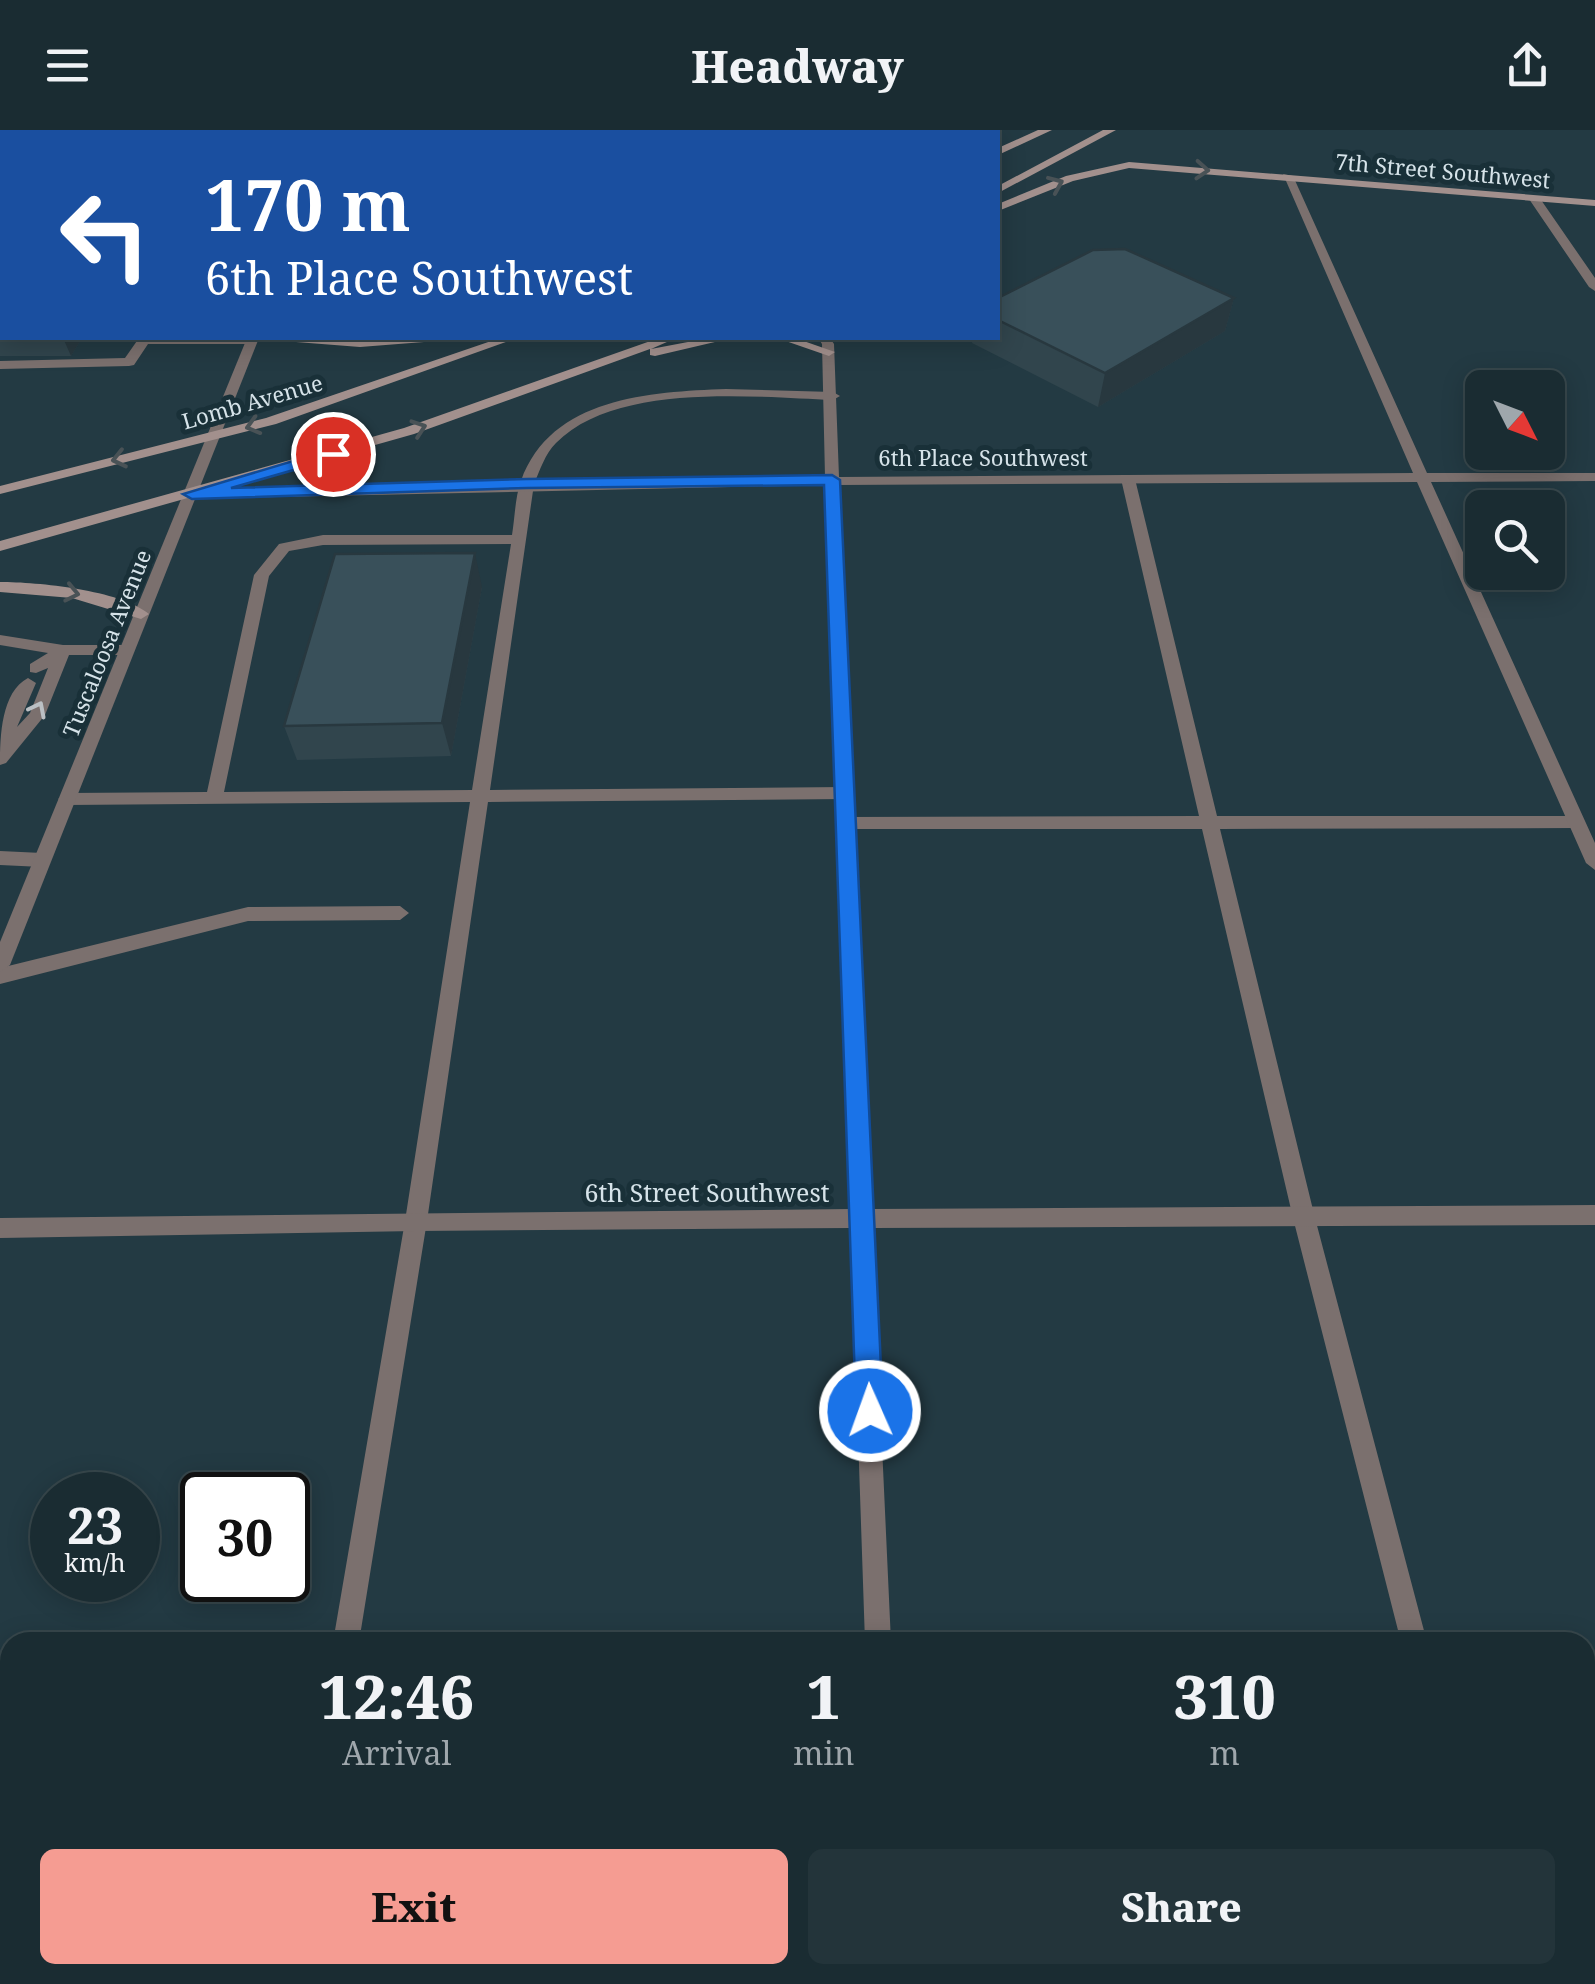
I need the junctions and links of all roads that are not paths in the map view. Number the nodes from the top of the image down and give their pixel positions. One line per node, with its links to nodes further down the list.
1 (1047, 130): 3 (main road)
2 (1112, 130): 5 (main road)
3 (1000, 151)
4 (1287, 176): 6 (main road, 7th Street Southwest); 8 (main road, 7th Street Southwest, one-way to 4); 23 (street)
5 (1000, 189)
6 (1535, 199): 7 (main road, 7th Street Southwest); 9 (street)
7 (1595, 203)
8 (1000, 207)
9 (1595, 287)
10 (144, 340): 19 (street)
11 (252, 340): 22 (street, Tuscaloosa Avenue)
12 (328, 340): 13 (main road)
13 (392, 340)
14 (505, 340): 22 (main road, Lomb Avenue, one-way to 22)
15 (665, 340): 20 (main road)
16 (718, 340): 20 (main road)
17 (795, 340): 18 (main road)
18 (826, 345): 21 (street)
19 (0, 365)
20 (566, 376): 29 (main road, one-way to 20)
21 (832, 396): 26 (street); 27 (street)
22 (214, 438): 28 (main road, Lomb Avenue, one-way to 28); 29 (street, Tuscaloosa Avenue)
23 (1421, 477): 24 (street, 6th Place Southwest); 25 (street, 6th Place Southwest); 43 (street)
24 (1595, 477)
25 (1128, 479): 26 (street, 6th Place Southwest); 42 (street)
26 (832, 480): 27 (street, 6th Place Southwest); 38 (street)
27 (527, 484): 29 (street, 6th Place Southwest); 30 (street)
28 (0, 490)
29 (192, 494): 31 (main road); 33 (street, Tuscaloosa Avenue)
30 (519, 539): 39 (street); 40 (street)
31 (0, 546)
32 (0, 586): 33 (main road, one-way to 33)
33 (141, 614): 36 (street, Tuscaloosa Avenue)
34 (0, 640): 35 (street)
35 (64, 650): 36 (street); 37 (street, one-way to 35); 37 (street)
36 (126, 650): 41 (street, Tuscaloosa Avenue)
37 (0, 759)
38 (846, 793): 39 (street); 44 (street)
39 (480, 796): 40 (street); 54 (street)
40 (214, 798): 41 (street)
41 (66, 799): 46 (street, Tuscaloosa Avenue)
42 (1208, 822): 43 (street); 44 (street); 52 (street)
43 (1576, 822): 47 (street)
44 (847, 823): 53 (street)
45 (0, 858): 46 (street)
46 (42, 860): 49 (street, Tuscaloosa Avenue)
47 (1595, 862)
48 (400, 913): 50 (street)
49 (0, 966)
50 (0, 976)
51 (1595, 1215): 52 (street, 6th Street Southwest)
52 (1304, 1218): 53 (street, 6th Street Southwest); 58 (street)
53 (863, 1219): 54 (street, 6th Street Southwest); 57 (street)
54 (416, 1221): 55 (street, 6th Street Southwest); 56 (street)
55 (0, 1228)
56 (348, 1632)
57 (878, 1632)
58 (1411, 1632)

